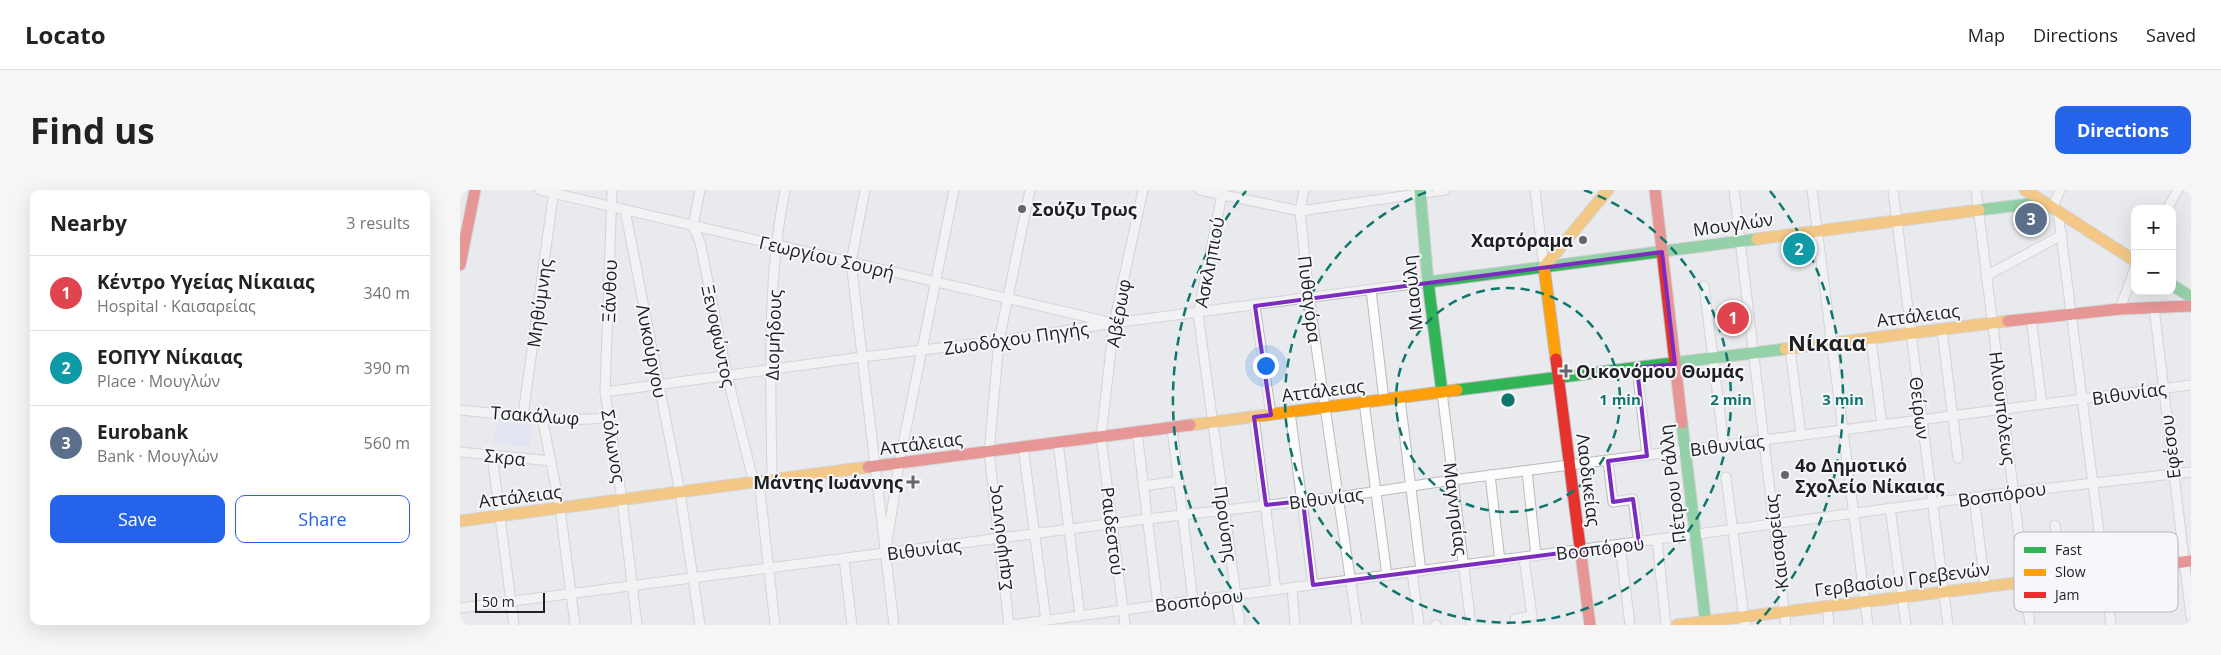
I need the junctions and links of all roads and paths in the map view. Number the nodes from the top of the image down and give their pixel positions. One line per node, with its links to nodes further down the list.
1 (475, 190): 41 (street)
2 (540, 190): 23 (street, Γεωργίου Σουρή)
3 (612, 190): 27 (street, Ξάνθου)
4 (700, 190): 33 (street)
5 (786, 190): 37 (street, Διομήδους)
6 (866, 190): 40 (street)
7 (954, 190): 45 (street)
8 (1030, 190): 51 (street, Σαμψούντος)
9 (1143, 190): 60 (street, Αβέρωφ)
10 (1200, 190): 24 (street)
11 (1304, 190): 31 (street, Πυθαγόρα)
12 (1444, 190): 25 (street)
13 (1535, 190): 42 (street, Λαοδικείας)
14 (1608, 190): 42 (street)
15 (1655, 190): 38 (street, Πέτρου Ράλλη)
16 (1734, 190): 36 (street, Καισαρείας)
17 (1812, 190): 34 (street)
18 (1893, 190): 32 (street, Θείρων)
19 (1976, 190): 30 (street, Ηλιουπόλεως)
20 (2026, 190): 28 (street)
21 (2060, 190): 28 (street)
22 (2176, 190): 26 (street)
23 (554, 192): 27 (street, Γεωργίου Σουρή); 91 (street, Μηθύμνης)
24 (1223, 192): 31 (street); 57 (street, Ασκληπιού)
25 (1420, 192): 31 (street); 46 (street, Μιαούλη)
26 (2169, 205)
27 (612, 207): 29 (street, Γεωργίου Σουρή); 80 (street, Ξάνθου)
28 (2052, 207): 30 (street, Μουγλών); 35 (street); 39 (street)
29 (625, 210): 33 (street, Γεωργίου Σουρή); 77 (street, Λυκούργου)
30 (1978, 210): 32 (street, Μουγλών); 43 (street, Ηλιουπόλεως)
31 (1300, 211): 52 (street, Πυθαγόρα)
32 (1897, 220): 34 (street, Μουγλών); 63 (street, Θείρων)
33 (693, 226): 37 (street, Γεωργίου Σουρή); 75 (street, Ξενοφώντος)
34 (1818, 231): 36 (street, Μουγλών); 66 (street)
35 (2062, 235): 43 (street); 58 (street)
36 (1740, 241): 38 (street, Μουγλών); 69 (street, Καισαρείας)
37 (776, 245): 40 (street, Γεωργίου Σουρή); 74 (street, Διομήδους)
38 (1662, 252): 42 (street, Μουγλών); 72 (street, Πέτρου Ράλλη)
39 (2131, 258)
40 (851, 262): 45 (street, Γεωργίου Σουρή); 70 (street)
41 (460, 265)
42 (1544, 267): 46 (street, Μουγλών); 76 (street, Λαοδικείας)
43 (1986, 276): 61 (street, Ηλιουπόλεως)
44 (2131, 279): 56 (street)
45 (936, 282): 51 (street, Γεωργίου Σουρή); 68 (street)
46 (1428, 282): 49 (street, Ζωοδόχου Πηγής); 81 (street, Μιαούλη)
47 (1704, 286): 71 (street)
48 (2176, 287): 50 (street)
49 (1371, 290): 52 (street, Ζωοδόχου Πηγής); 83 (street)
50 (2189, 292)
51 (1006, 298): 60 (street, Γεωργίου Σουρή); 65 (street, Σαμψούντος)
52 (1309, 298): 53 (street, Ζωοδόχου Πηγής); 87 (street, Πυθαγόρα)
53 (1255, 306): 57 (street, Ζωοδόχου Πηγής); 92 (street)
54 (2191, 306): 55 (street, Αττάλειας)
55 (2154, 307): 56 (street, Αττάλειας); 79 (street, Εφέσου)
56 (2120, 309): 58 (street, Αττάλειας)
57 (1198, 313): 60 (street, Ζωοδόχου Πηγής); 98 (street, Ασκληπιού)
58 (2072, 313): 59 (street, Αττάλειας); 84 (street)
59 (2031, 318): 61 (street, Αττάλειας); 86 (street)
60 (1114, 323): 65 (street, Ζωοδόχου Πηγής); 104 (street, Αβέρωφ)
61 (1992, 323): 62 (street, Αττάλειας); 88 (street, Ηλιουπόλεως)
62 (1942, 330): 63 (street, Αττάλειας); 93 (street)
63 (1911, 334): 64 (street, Αττάλειας); 97 (street, Θείρων)
64 (1871, 339): 66 (street, Αττάλειας); 99 (street)
65 (999, 341): 68 (street, Ζωοδόχου Πηγής); 111 (street, Σαμψούντος)
66 (1832, 344): 67 (street, Αττάλειας); 101 (street)
67 (1790, 350): 69 (street, Αττάλειας); 103 (street)
68 (921, 351): 70 (street, Ζωοδόχου Πηγής); 117 (street)
69 (1754, 354): 71 (street, Αττάλειας); 105 (street, Καισαρείας)
70 (862, 357): 74 (street, Ζωοδόχου Πηγής); 119 (street)
71 (1713, 359): 72 (street, Αττάλειας); 107 (street)
72 (1675, 364): 73 (street, Αττάλειας); 109 (street, Πέτρου Ράλλη)
73 (1637, 368): 76 (street, Αττάλειας); 113 (street)
74 (771, 369): 75 (street, Ζωοδόχου Πηγής); 125 (street, Διομήδους)
75 (727, 375): 77 (street, Ζωοδόχου Πηγής); 128 (street, Ξενοφώντος)
76 (1558, 378): 81 (street, Αττάλειας); 118 (street, Λαοδικείας)
77 (658, 384): 80 (street, Ζωοδόχου Πηγής); 133 (street, Λυκούργου)
78 (2191, 384): 79 (street, Βιθυνίας)
79 (2163, 389): 84 (street, Βιθυνίας); 122 (street, Εφέσου)
80 (605, 392): 95 (street, Σόλωνος)
81 (1442, 392): 82 (street, Αττάλειας); 126 (street, Μαγνησίας)
82 (1400, 398): 83 (street, Αττάλειας); 131 (street)
83 (1384, 400): 85 (street, Αττάλειας)
84 (2082, 400): 86 (street, Βιθυνίας); 129 (street)
85 (1364, 402): 87 (street, Αττάλειας); 132 (street)
86 (2042, 404): 88 (street, Βιθυνίας)
87 (1326, 407): 90 (street, Αττάλειας); 135 (street, Πυθαγόρα)
88 (2003, 408): 93 (street, Βιθυνίας); 134 (street, Ηλιουπόλεως)
89 (460, 410): 91 (street, Τσακάλωφ)
90 (1290, 412): 92 (street, Αττάλειας); 138 (street)
91 (523, 415): 94 (street, Τσακάλωφ)
92 (1271, 415): 96 (street, Αττάλειας)
93 (1953, 415): 97 (street, Βιθυνίας); 114 (street)
94 (542, 417): 95 (street, Τσακάλωφ); 115 (street)
95 (610, 417): 137 (street, Σόλωνος)
96 (1254, 417): 98 (street, Αττάλειας); 140 (street)
97 (1922, 420): 99 (street, Βιθυνίας); 139 (street, Θείρων)
98 (1212, 422): 100 (street, Αττάλειας); 143 (street, Προύσης)
99 (1882, 425): 101 (street, Βιθυνίας)
100 (1172, 428): 102 (street, Αττάλειας); 127 (street)
101 (1843, 430): 103 (street, Βιθυνίας); 144 (street)
102 (1137, 432): 104 (street, Αττάλειας); 130 (street)
103 (1801, 436): 105 (street, Βιθυνίας)
104 (1101, 437): 106 (street, Αττάλειας); 149 (street, Ραιδεστού)
105 (1764, 440): 107 (street, Βιθυνίας); 150 (street, Καισαρείας)
106 (1058, 443): 108 (street, Αττάλειας); 152 (street)
107 (1724, 446): 109 (street, Βιθυνίας)
108 (1023, 447): 111 (street, Αττάλειας); 157 (street)
109 (1686, 451): 113 (street, Βιθυνίας); 158 (street, Πέτρου Ράλλη)
110 (460, 452): 112 (street, Σκρα)
111 (989, 452): 117 (street, Αττάλειας); 159 (street, Σαμψούντος)
112 (492, 455): 115 (street, Σκρα); 146 (street)
113 (1647, 456): 116 (street, Βιθυνίας)
114 (1958, 458)
115 (551, 461): 141 (street)
116 (1608, 461): 118 (street, Βιθυνίας); 161 (street)
117 (900, 464): 119 (street, Αττάλειας); 164 (street)
118 (1570, 466): 120 (street, Βιθυνίας); 163 (street, Λαοδικείας)
119 (875, 467): 125 (street, Αττάλειας); 164 (street)
120 (1527, 471): 123 (street, Βιθυνίας); 165 (street)
121 (2191, 472): 122 (street, Βοσπόρου)
122 (2173, 474): 129 (street, Βοσπόρου); 169 (street, Εφέσου)
123 (1490, 475): 126 (street, Βιθυνίας); 168 (street)
124 (1726, 477): 153 (street)
125 (772, 480): 128 (street, Αττάλειας)
126 (1453, 480): 131 (street, Βιθυνίας); 170 (street, Μαγνησίας)
127 (1179, 481): 130 (street); 145 (street)
128 (757, 482): 133 (street, Αττάλειας); 171 (street, Ξενοφώντος)
129 (2093, 482): 134 (street, Βοσπόρου); 156 (street)
130 (1143, 486): 147 (street)
131 (1412, 486): 132 (street, Βιθυνίας); 172 (street)
132 (1376, 491): 135 (street, Βιθυνίας); 173 (street)
133 (680, 492): 137 (street, Αττάλειας); 174 (street, Λυκούργου)
134 (2014, 492): 136 (street, Βοσπόρου); 154 (street, Ηλιουπόλεως)
135 (1338, 497): 138 (street, Βιθυνίας); 175 (street, Πυθαγόρα)
136 (1974, 497): 139 (street, Βοσπόρου); 178 (street)
137 (622, 500): 141 (street, Αττάλειας); 179 (street, Σόλωνος)
138 (1302, 501): 140 (street, Βιθυνίας); 177 (street)
139 (1932, 503): 142 (street, Βοσπόρου); 182 (street, Θείρων)
140 (1266, 505): 143 (street, Βιθυνίας); 181 (street)
141 (560, 508): 146 (street, Αττάλειας); 183 (street)
142 (1890, 508): 144 (street, Βοσπόρου); 185 (street)
143 (1224, 510): 145 (street, Βιθυνίας); 184 (street, Προύσης)
144 (1854, 513): 150 (street, Βοσπόρου); 187 (street)
145 (1183, 515): 147 (street, Βιθυνίας); 186 (street)
146 (500, 516): 148 (street, Αττάλειας); 188 (street)
147 (1148, 519): 149 (street, Βιθυνίας); 189 (street)
148 (460, 522)
149 (1112, 524): 152 (street, Βιθυνίας); 192 (street, Ραιδεστού)
150 (1774, 525): 153 (street, Βοσπόρου); 193 (street, Καισαρείας)
151 (2056, 525): 155 (street)
152 (1069, 530): 157 (street, Βιθυνίας); 196 (street)
153 (1734, 530): 158 (street, Βοσπόρου); 200 (street)
154 (2019, 532)
155 (2057, 532)
156 (2100, 532)
157 (1035, 535): 159 (street, Βιθυνίας); 198 (street)
158 (1696, 535): 160 (street, Βοσπόρου); 201 (street, Πέτρου Ράλλη)
159 (998, 540): 164 (street, Βιθυνίας); 209 (street, Σαμψούντος)
160 (1656, 540): 161 (street, Βοσπόρου); 219 (street)
161 (1639, 543): 162 (street, Βοσπόρου)
162 (1620, 545): 163 (street, Βοσπόρου); 218 (street)
163 (1581, 550): 165 (street, Βοσπόρου); 217 (street, Λαοδικείας)
164 (885, 554): 167 (street, Βιθυνίας); 208 (street)
165 (1536, 556): 166 (street, Βοσπόρου)
166 (1524, 558): 168 (street, Βοσπόρου); 216 (street)
167 (844, 559): 171 (street, Βιθυνίας); 207 (street)
168 (1500, 561): 170 (street, Βοσπόρου)
169 (2188, 561): 197 (street, Εφέσου)
170 (1464, 566): 172 (street, Βοσπόρου); 215 (street, Μαγνησίας)
171 (768, 569): 174 (street, Βιθυνίας); 206 (street, Ξενοφώντος)
172 (1417, 572): 173 (street, Βοσπόρου); 214 (street)
173 (1387, 576): 175 (street, Βοσπόρου)
174 (694, 578): 179 (street, Βιθυνίας); 205 (street, Λυκούργου)
175 (1350, 580): 177 (street, Βοσπόρου); 213 (street, Πυθαγόρα)
176 (2014, 582): 178 (street, Γερβασίου Γρεβενών)
177 (1314, 585): 180 (street, Βοσπόρου)
178 (1985, 586): 182 (street, Γερβασίου Γρεβενών)
179 (632, 587): 183 (street, Βιθυνίας); 204 (street, Σόλωνος)
180 (1292, 588): 181 (street, Βοσπόρου); 212 (street)
181 (1276, 590): 184 (street, Βοσπόρου)
182 (1944, 591): 185 (street, Γερβασίου Γρεβενών); 225 (street, Θείρων)
183 (571, 594): 188 (street, Βιθυνίας); 203 (street)
184 (1236, 595): 186 (street, Βοσπόρου); 211 (street, Προύσης)
185 (1902, 597): 187 (street, Γερβασίου Γρεβενών); 224 (street)
186 (1193, 601): 189 (street, Βοσπόρου)
187 (1865, 601): 190 (street, Γερβασίου Γρεβενών); 223 (street)
188 (510, 602): 191 (street, Βιθυνίας); 202 (street)
189 (1158, 606): 192 (street, Βοσπόρου)
190 (1827, 606): 193 (street, Γερβασίου Γρεβενών); 222 (street)
191 (460, 608)
192 (1123, 610): 196 (street, Βοσπόρου); 210 (street, Ραιδεστού)
193 (1785, 611): 200 (street, Γερβασίου Γρεβενών); 221 (street, Καισαρείας)
194 (2029, 612): 226 (street, Ηλιουπόλεως)
195 (2110, 612): 227 (street)
196 (1080, 616): 199 (street, Βοσπόρου)
197 (2191, 617)
198 (1046, 620): 199 (street, Βοσπόρου); 209 (street, Βοσπόρου)
199 (1066, 621)
200 (1745, 621): 201 (street, Γερβασίου Γρεβενών)
201 (1706, 623): 220 (street, Γερβασίου Γρεβενών)
202 (514, 625)
203 (575, 625)
204 (637, 625)
205 (700, 625)
206 (775, 625)
207 (852, 625)
208 (894, 625)
209 (1009, 625)
210 (1125, 625)
211 (1240, 625)
212 (1295, 625)
213 (1357, 625)
214 (1419, 625)
215 (1471, 625)
216 (1516, 625)
217 (1590, 625)
218 (1630, 625)
219 (1666, 625)
220 (1677, 625)
221 (1786, 625)
222 (1829, 625)
223 (1868, 625)
224 (1906, 625)
225 (1948, 625)
226 (2030, 625)
227 (2112, 625)

